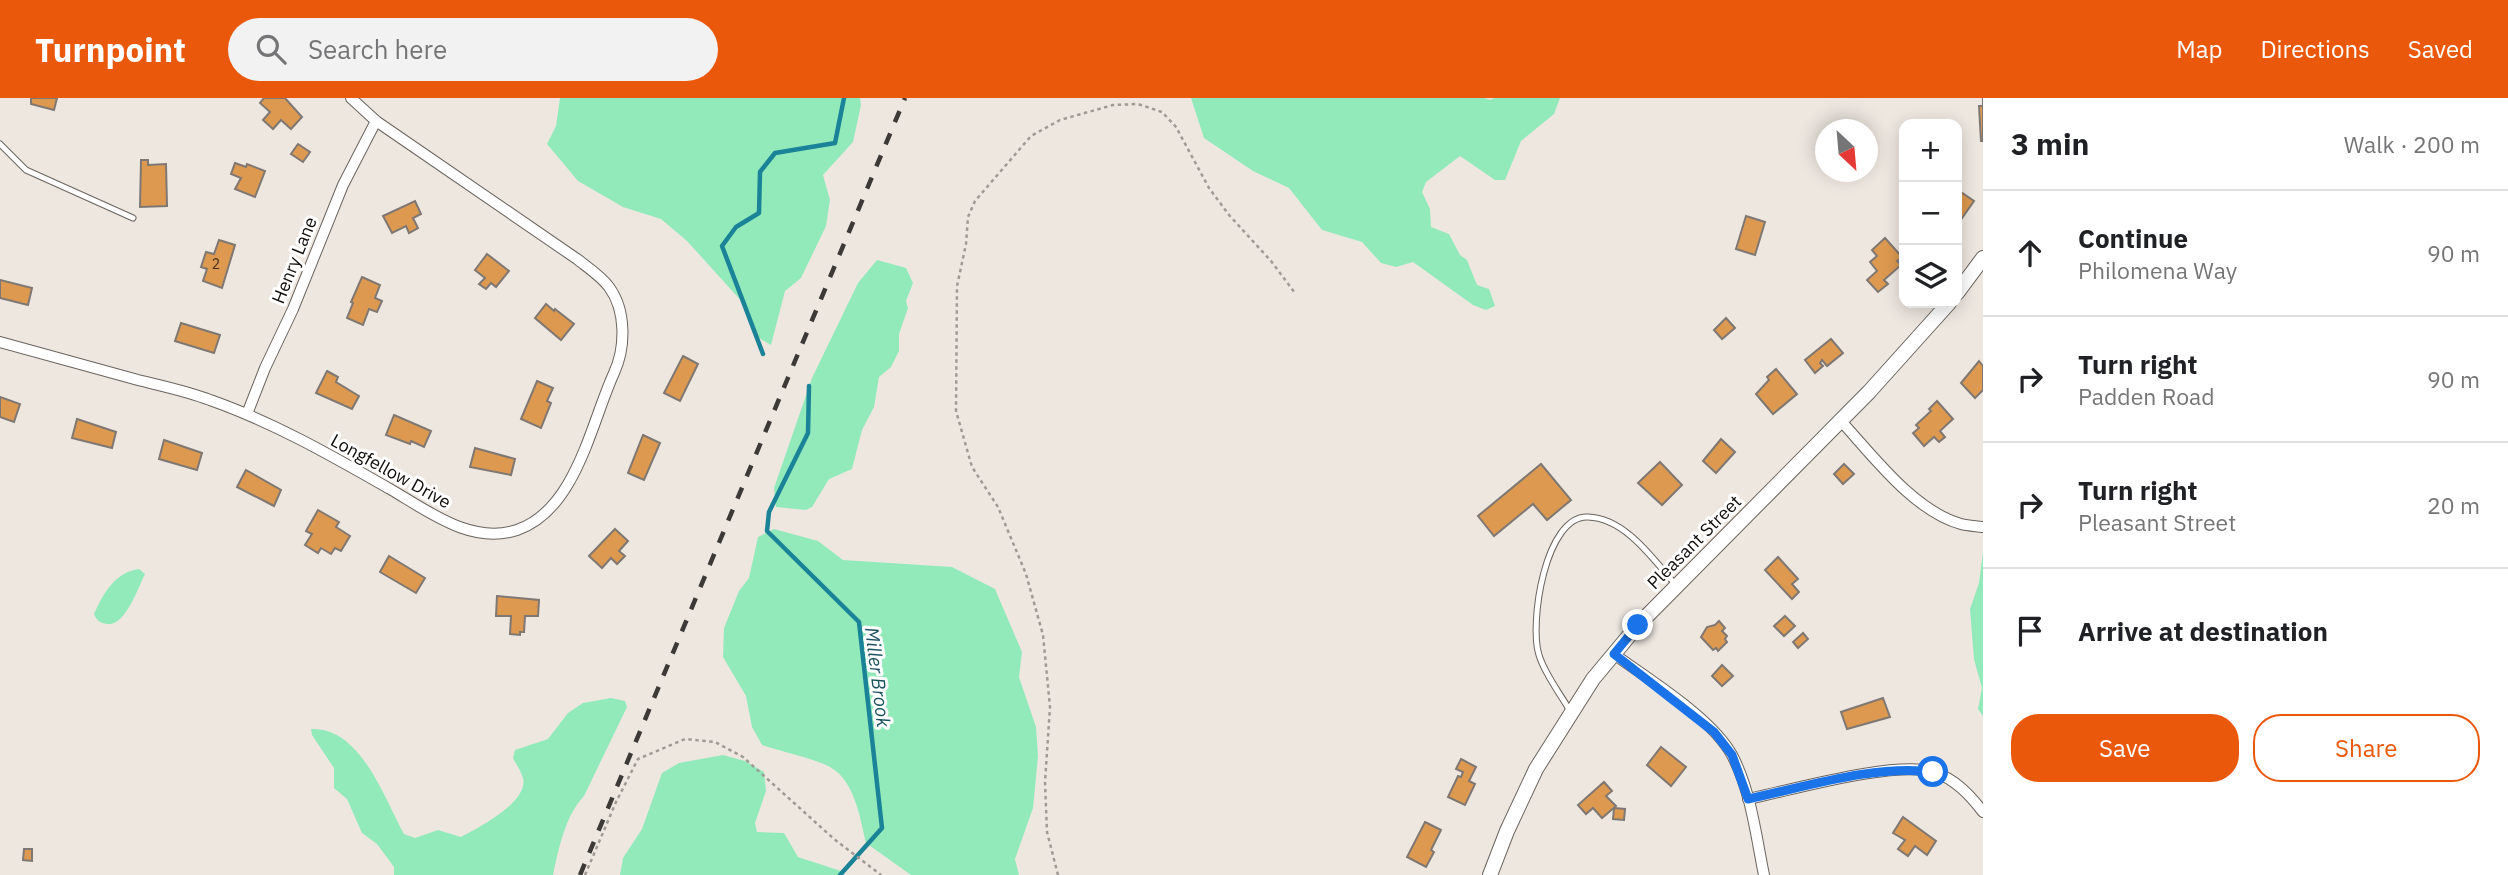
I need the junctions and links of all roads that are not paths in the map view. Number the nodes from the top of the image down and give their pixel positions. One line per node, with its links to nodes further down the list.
1 (351, 98): 2 (street, Longfellow Drive)
2 (376, 121): 9 (street, Henry Lane); 9 (street, Longfellow Drive)
3 (0, 144): 4 (lane)
4 (133, 218)
5 (1983, 257): 6 (street)
6 (1962, 286)
7 (1943, 308): 10 (street, Pleasant Street)
8 (0, 342): 9 (street, Longfellow Drive)
9 (247, 414)
10 (1841, 421): 11 (street); 12 (street, Pleasant Street)
11 (1983, 527)
12 (1677, 586): 13 (street, Pleasant Street); 14 (lane)
13 (1614, 654): 14 (street, Pleasant Street); 15 (street)
14 (1571, 713): 17 (street, Pleasant Street)
15 (1748, 799): 16 (street); 18 (street)
16 (1983, 812)
17 (1490, 875)
18 (1764, 875)

